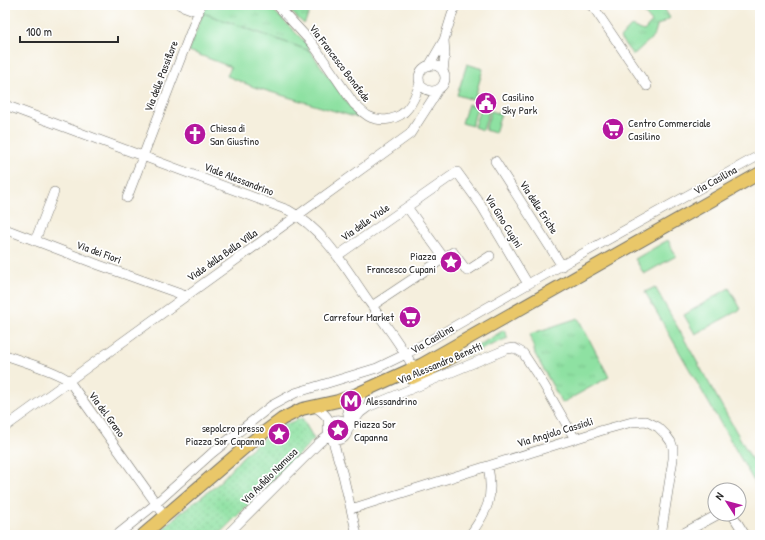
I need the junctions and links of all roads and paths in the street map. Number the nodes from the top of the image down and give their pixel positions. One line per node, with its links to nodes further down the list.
1 (180, 5): 5 (street)
2 (277, 5): 9 (street, Via Francesco Bonafede)
3 (456, 5): 6 (street, Viale della Bella Villa)
4 (590, 5): 10 (street)
5 (200, 8): 14 (street, Via delle Passiflore)
6 (444, 40): 7 (street, Viale della Bella Villa); 8 (street, Viale della Bella Villa)
7 (429, 66): 8 (street); 9 (street, Viale della Bella Villa)
8 (443, 72): 11 (street, Viale della Bella Villa)
9 (420, 83): 11 (street)
10 (647, 86)
11 (438, 90): 21 (street, Viale della Bella Villa)
12 (5, 105): 14 (street, Viale Alessandrino)
13 (760, 154): 27 (street, Via Casilina)
14 (142, 156): 19 (street, Via delle Passiflore); 21 (street, Viale Alessandrino)
15 (495, 161): 27 (street, Via delle Eriche)
16 (457, 172): 20 (street, Via delle Viole); 28 (street, Via Gino Cugini)
17 (760, 173): 31 (main road, Via Casilina)
18 (54, 192): 23 (street)
19 (127, 198)
20 (407, 207): 24 (street, Via delle Viole); 26 (street, Via delle Viole)
21 (298, 216): 24 (street, Viale Alessandrino); 29 (street, Viale della Bella Villa)
22 (5, 229): 23 (street, Via dei Fiori)
23 (35, 241): 29 (street, Via dei Fiori)
24 (337, 256): 30 (street, Viale Alessandrino)
25 (490, 256): 26 (street)
26 (444, 258): 30 (street)
27 (562, 266): 28 (street, Via Casilina)
28 (528, 284): 32 (street, Via Casilina)
29 (186, 296): 35 (street, Viale della Bella Villa)
30 (372, 306): 32 (street, Viale Alessandrino)
31 (504, 318): 34 (main road, Via Casilina); 36 (main road, Via Casilina)
32 (406, 354): 34 (street, Viale Alessandrino); 47 (street, Via Casilina)
33 (5, 355): 35 (street, Via del Grano)
34 (414, 368): 36 (main road, Via Casilina)
35 (69, 382): 41 (street, Viale della Bella Villa); 47 (street, Via del Grano)
36 (361, 392): 37 (main road, Via Casilina); 40 (street)
37 (339, 400): 38 (main road, Via Casilina); 39 (street); 40 (street)
38 (314, 406): 39 (street); 49 (main road, Via Casilina)
39 (329, 422): 40 (street); 42 (street)
40 (348, 425): 43 (street); 44 (street, Via Alessandro Benetti)
41 (5, 427)
42 (331, 437): 43 (street); 45 (street); 54 (street, Via Aufidio Namusa)
43 (342, 439): 45 (street)
44 (575, 439): 46 (street, Via Angiolo Cassioli); 57 (street, Via Angiolo Cassioli)
45 (339, 463): 48 (street)
46 (488, 466): 48 (street, Via Angiolo Cassioli); 56 (street)
47 (156, 503): 49 (street, Via del Grano); 52 (street, Via Casilina)
48 (351, 509): 55 (street)
49 (165, 516): 53 (main road, Via Casilina)
50 (707, 520): 58 (street)
51 (737, 522): 59 (street)
52 (117, 535)
53 (143, 535)
54 (227, 535)
55 (357, 535)
56 (470, 535)
57 (661, 535)
58 (680, 535)
59 (745, 535)

